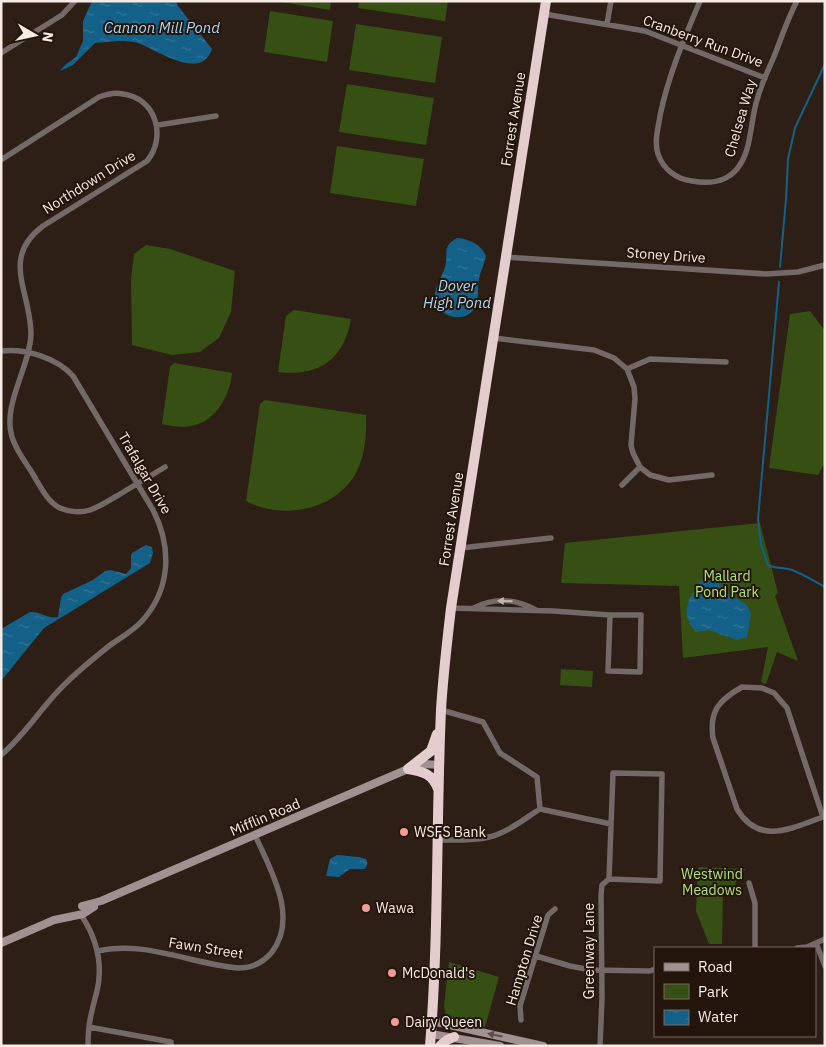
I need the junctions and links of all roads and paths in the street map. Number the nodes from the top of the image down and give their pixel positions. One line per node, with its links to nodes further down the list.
1 (75, 1): 9 (street)
2 (546, 1): 6 (highway, Forrest Avenue)
3 (611, 1): 7 (street)
4 (700, 1): 8 (street)
5 (797, 1): 10 (street, Chelsea Way)
6 (544, 14): 7 (street, Cranberry Run Drive); 14 (highway, Forrest Avenue)
7 (607, 24): 8 (street, Cranberry Run Drive)
8 (681, 45): 10 (street, Cranberry Run Drive); 10 (street, Chelsea Way)
9 (1, 53)
10 (765, 78)
11 (216, 116): 12 (street)
12 (158, 125): 13 (street); 18 (street, Northdown Drive)
13 (1, 160)
14 (505, 257): 15 (street, Stoney Drive); 16 (highway, Forrest Avenue)
15 (825, 265)
16 (494, 338): 20 (street); 27 (highway, Forrest Avenue)
17 (1, 351): 18 (street, Trafalgar Drive)
18 (28, 353): 24 (street, Trafalgar Drive); 24 (street, Northdown Drive)
19 (726, 362): 20 (street)
20 (627, 369): 22 (street)
21 (166, 467): 24 (street, Northdown Drive)
22 (640, 467): 23 (street); 25 (street)
23 (712, 475)
24 (137, 484): 32 (street, Trafalgar Drive)
25 (622, 485)
26 (551, 538): 27 (street)
27 (461, 548): 28 (highway, Forrest Avenue)
28 (451, 608): 29 (street); 30 (highway, Forrest Avenue)
29 (610, 615): 29 (street)
30 (441, 710): 31 (highway, Forrest Avenue); 36 (street)
31 (441, 722): 33 (highway, Forrest Avenue); 34 (highway)
32 (1, 754)
33 (440, 764): 34 (main road, Mifflin Road); 35 (highway, Forrest Avenue)
34 (408, 769): 35 (highway); 39 (main road, Mifflin Road)
35 (439, 794): 40 (highway, Forrest Avenue)
36 (540, 810): 38 (street); 40 (street)
37 (824, 819): 37 (street)
38 (611, 824): 41 (street, Greenway Lane); 41 (street, Greenway Lane)
39 (255, 835): 44 (main road, Mifflin Road); 50 (street, Fawn Street)
40 (438, 840): 56 (highway, Forrest Avenue)
41 (609, 879): 54 (street, Greenway Lane)
42 (750, 883): 48 (street)
43 (556, 909): 51 (street, Hampton Drive)
44 (82, 911): 46 (main road, Mifflin Road); 50 (street)
45 (825, 939): 47 (street)
46 (1, 942)
47 (816, 943): 49 (street); 52 (street)
48 (755, 947)
49 (801, 947)
50 (97, 951): 57 (street)
51 (536, 956): 54 (street); 55 (street, Hampton Drive)
52 (825, 966)
53 (654, 969): 54 (street)
54 (601, 971): 60 (street, Greenway Lane)
55 (521, 1020)
56 (432, 1021): 58 (highway, Forrest Avenue); 66 (main road, one-way to 56)
57 (89, 1027): 61 (street); 62 (street)
58 (431, 1034): 59 (main road); 63 (highway, Forrest Avenue)
59 (454, 1037): 64 (highway); 65 (main road)
60 (599, 1044)
61 (88, 1046)
62 (171, 1046)
63 (430, 1046)
64 (440, 1046)
65 (500, 1046)
66 (543, 1046)

